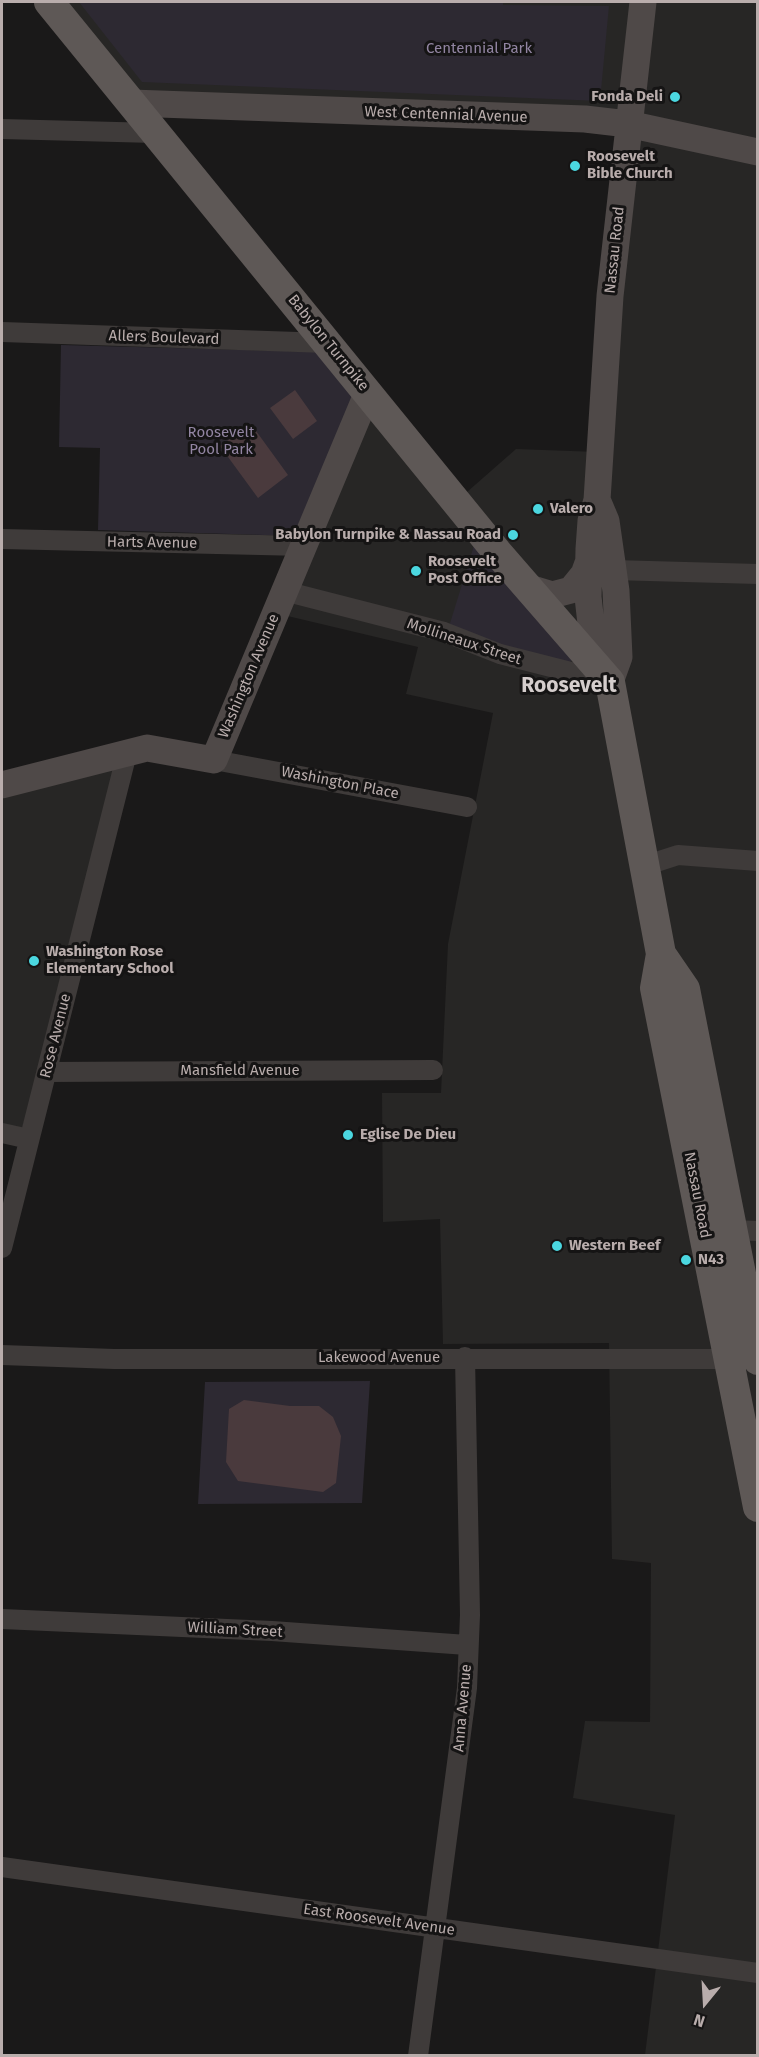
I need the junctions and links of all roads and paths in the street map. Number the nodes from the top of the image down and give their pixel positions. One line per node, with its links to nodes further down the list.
1 (49, 2): 3 (main road, Babylon Turnpike)
2 (643, 2): 4 (main road, Nassau Road)
3 (131, 103): 4 (main road, West Centennial Avenue); 6 (main road, Babylon Turnpike)
4 (628, 124): 7 (main road, West Centennial Avenue); 13 (main road, Nassau Road)
5 (2, 129): 6 (street)
6 (155, 133): 9 (main road, Babylon Turnpike)
7 (758, 152)
8 (2, 332): 9 (street, Allers Boulevard)
9 (327, 343): 10 (main road, Babylon Turnpike)
10 (368, 392): 12 (main road, Washington Avenue); 15 (main road, Babylon Turnpike)
11 (2, 539): 12 (street, Harts Avenue)
12 (303, 546): 16 (main road, Washington Avenue)
13 (601, 566): 14 (street); 15 (main road); 17 (main road, Nassau Road)
14 (758, 574)
15 (529, 588): 17 (main road, Babylon Turnpike)
16 (284, 591): 17 (street, Mollineaux Street); 19 (main road, Washington Avenue)
17 (610, 682): 23 (main road, Nassau Road)
18 (127, 753): 19 (main road); 20 (main road); 26 (street, Rose Avenue)
19 (214, 760): 21 (street, Washington Place)
20 (2, 786)
21 (467, 807)
22 (758, 861): 23 (street)
23 (644, 866): 24 (main road, Nassau Road)
24 (661, 954): 29 (main road, Nassau Road); 30 (main road, Nassau Road)
25 (432, 1070): 26 (street, Mansfield Avenue)
26 (47, 1072): 28 (street, Rose Avenue)
27 (2, 1133): 28 (street)
28 (29, 1139): 31 (street, Rose Avenue)
29 (696, 1196): 30 (main road); 34 (main road, Nassau Road)
30 (745, 1230): 34 (main road, Nassau Road)
31 (2, 1248)
32 (2, 1355): 33 (street, Lakewood Avenue)
33 (465, 1357): 34 (street, Lakewood Avenue); 37 (street, Anna Avenue)
34 (748, 1359): 35 (main road, Nassau Road)
35 (758, 1507)
36 (2, 1619): 37 (street, William Street)
37 (467, 1645): 39 (street, Anna Avenue)
38 (2, 1867): 39 (street, East Roosevelt Avenue)
39 (436, 1928): 40 (street, East Roosevelt Avenue); 41 (street, Anna Avenue)
40 (758, 1973)
41 (418, 2055)

